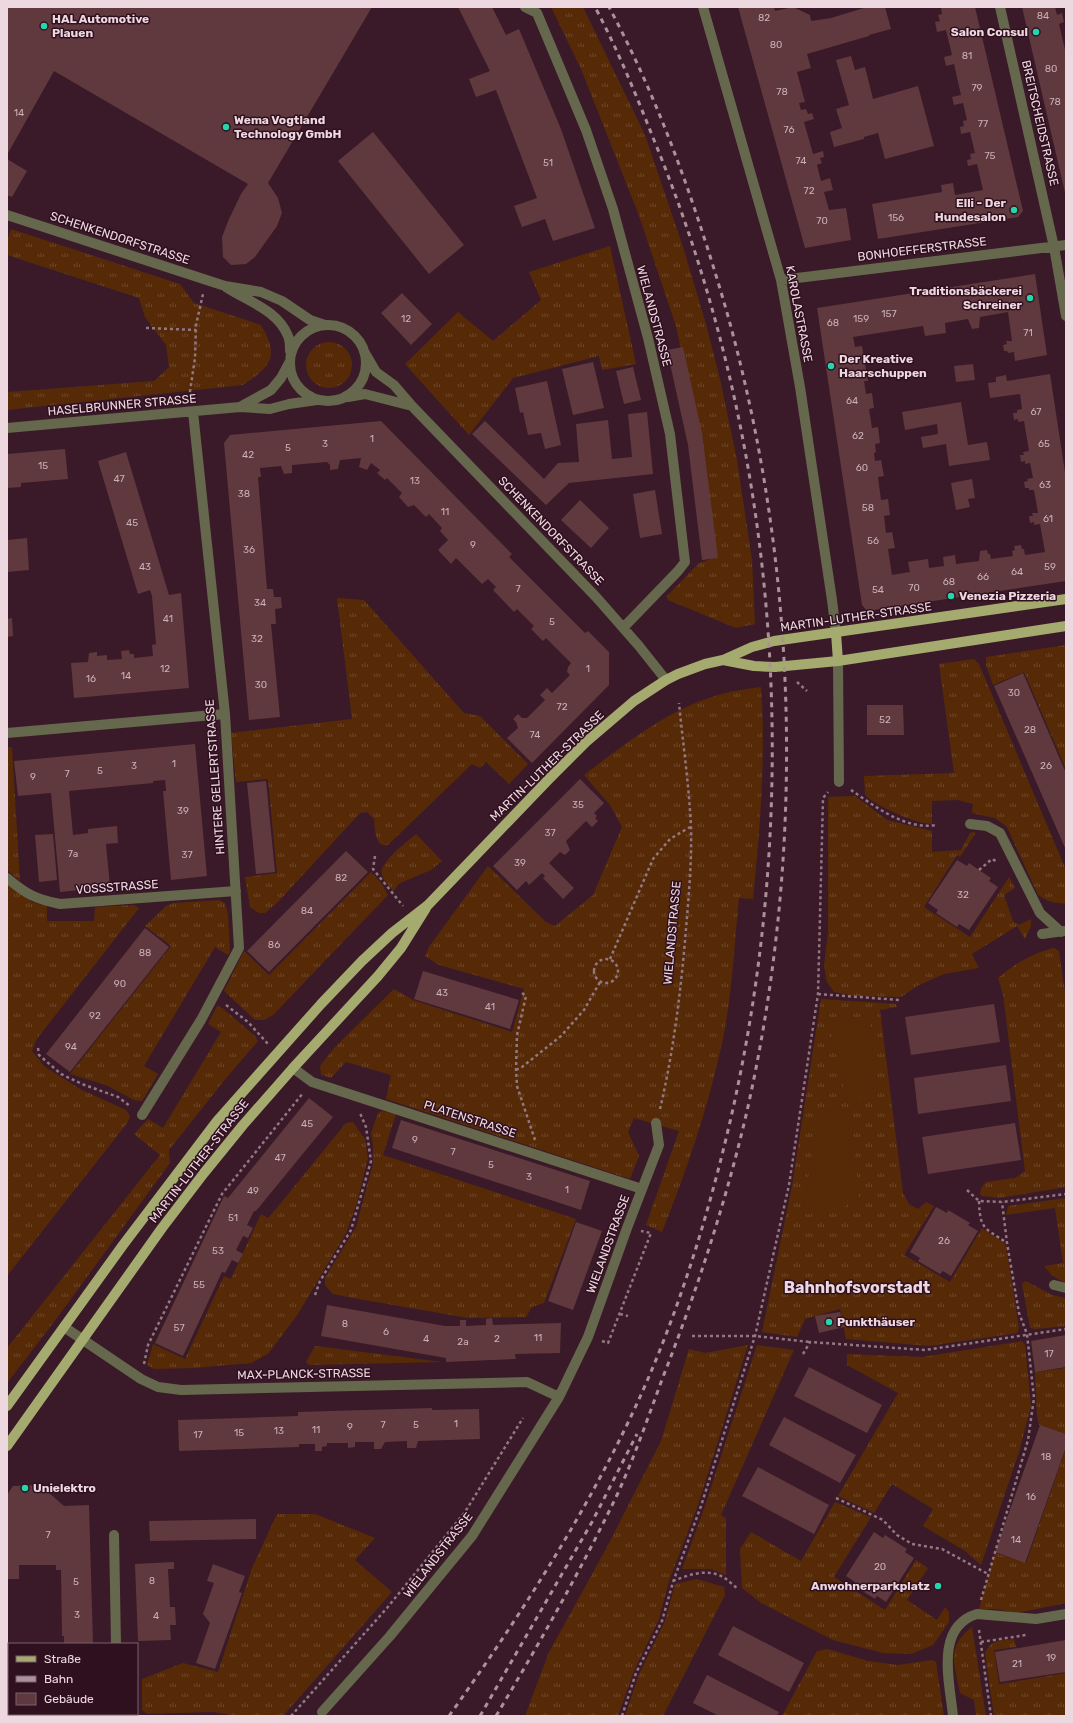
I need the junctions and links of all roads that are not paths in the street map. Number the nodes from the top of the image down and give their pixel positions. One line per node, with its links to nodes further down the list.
1 (525, 7): 22 (street, WIELANDSTRASSE)
2 (703, 7): 7 (street, KAROLASTRASSE)
3 (1000, 7): 6 (street, BREITSCHEIDSTRASSE)
4 (7, 215): 8 (street, SCHENKENDORFSTRASSE)
5 (1066, 245): 6 (street, BONHOEFFERSTRASSE)
6 (1054, 246): 7 (street, BONHOEFFERSTRASSE); 9 (street, BREITSCHEIDSTRASSE)
7 (781, 280): 23 (street, KAROLASTRASSE)
8 (225, 286): 10 (street, SCHENKENDORFSTRASSE); 11 (street, SCHENKENDORFSTRASSE)
9 (1066, 316)
10 (325, 325): 11 (street, SCHENKENDORFSTRASSE); 12 (street, SCHENKENDORFSTRASSE)
11 (290, 352): 13 (street, SCHENKENDORFSTRASSE)
12 (365, 353): 14 (street); 16 (street, SCHENKENDORFSTRASSE)
13 (289, 363): 15 (street, SCHENKENDORFSTRASSE); 17 (street, HASELBRUNNER STRASSE)
14 (344, 398): 15 (street, SCHENKENDORFSTRASSE); 16 (street, SCHENKENDORFSTRASSE)
15 (317, 400): 17 (street, HASELBRUNNER STRASSE)
16 (412, 406): 22 (street, SCHENKENDORFSTRASSE)
17 (240, 407): 18 (street, HASELBRUNNER STRASSE)
18 (193, 412): 19 (street, HASELBRUNNER STRASSE); 27 (street, HINTERE GELLERTSTRASSE)
19 (7, 428)
20 (1066, 599): 23 (main road, MARTIN-LUTHER-STRASSE)
21 (1066, 626): 25 (main road, MARTIN-LUTHER-STRASSE)
22 (623, 628): 26 (street, SCHENKENDORFSTRASSE)
23 (836, 634): 24 (main road, MARTIN-LUTHER-STRASSE); 25 (main road)
24 (723, 660): 25 (main road, MARTIN-LUTHER-STRASSE); 26 (main road, MARTIN-LUTHER-STRASSE)
25 (838, 661): 29 (street)
26 (666, 680): 33 (main road, MARTIN-LUTHER-STRASSE)
27 (225, 714): 28 (street); 32 (street, HINTERE GELLERTSTRASSE)
28 (7, 733)
29 (839, 782)
30 (970, 824): 34 (street)
31 (7, 878): 32 (street, VOSSSTRASSE)
32 (236, 891): 37 (street, HINTERE GELLERTSTRASSE)
33 (428, 905): 36 (main road, MARTIN-LUTHER-STRASSE); 42 (main road, MARTIN-LUTHER-STRASSE)
34 (1064, 931): 35 (street)
35 (1042, 934)
36 (293, 1068): 39 (street, PLATENSTRASSE); 43 (main road, MARTIN-LUTHER-STRASSE)
37 (142, 1115)
38 (656, 1123): 39 (street, WIELANDSTRASSE)
39 (642, 1189): 44 (street, WIELANDSTRASSE)
40 (1054, 1285): 41 (street)
41 (1066, 1288)
42 (64, 1327): 43 (street, MAX-PLANCK-STRASSE); 45 (main road, MARTIN-LUTHER-STRASSE)
43 (82, 1340): 44 (street, MAX-PLANCK-STRASSE); 46 (main road, MARTIN-LUTHER-STRASSE)
44 (559, 1397): 50 (street, WIELANDSTRASSE)
45 (7, 1406)
46 (7, 1446)
47 (114, 1535): 49 (street)
48 (1066, 1614): 51 (street)
49 (116, 1643)
50 (322, 1712)
51 (953, 1716)

